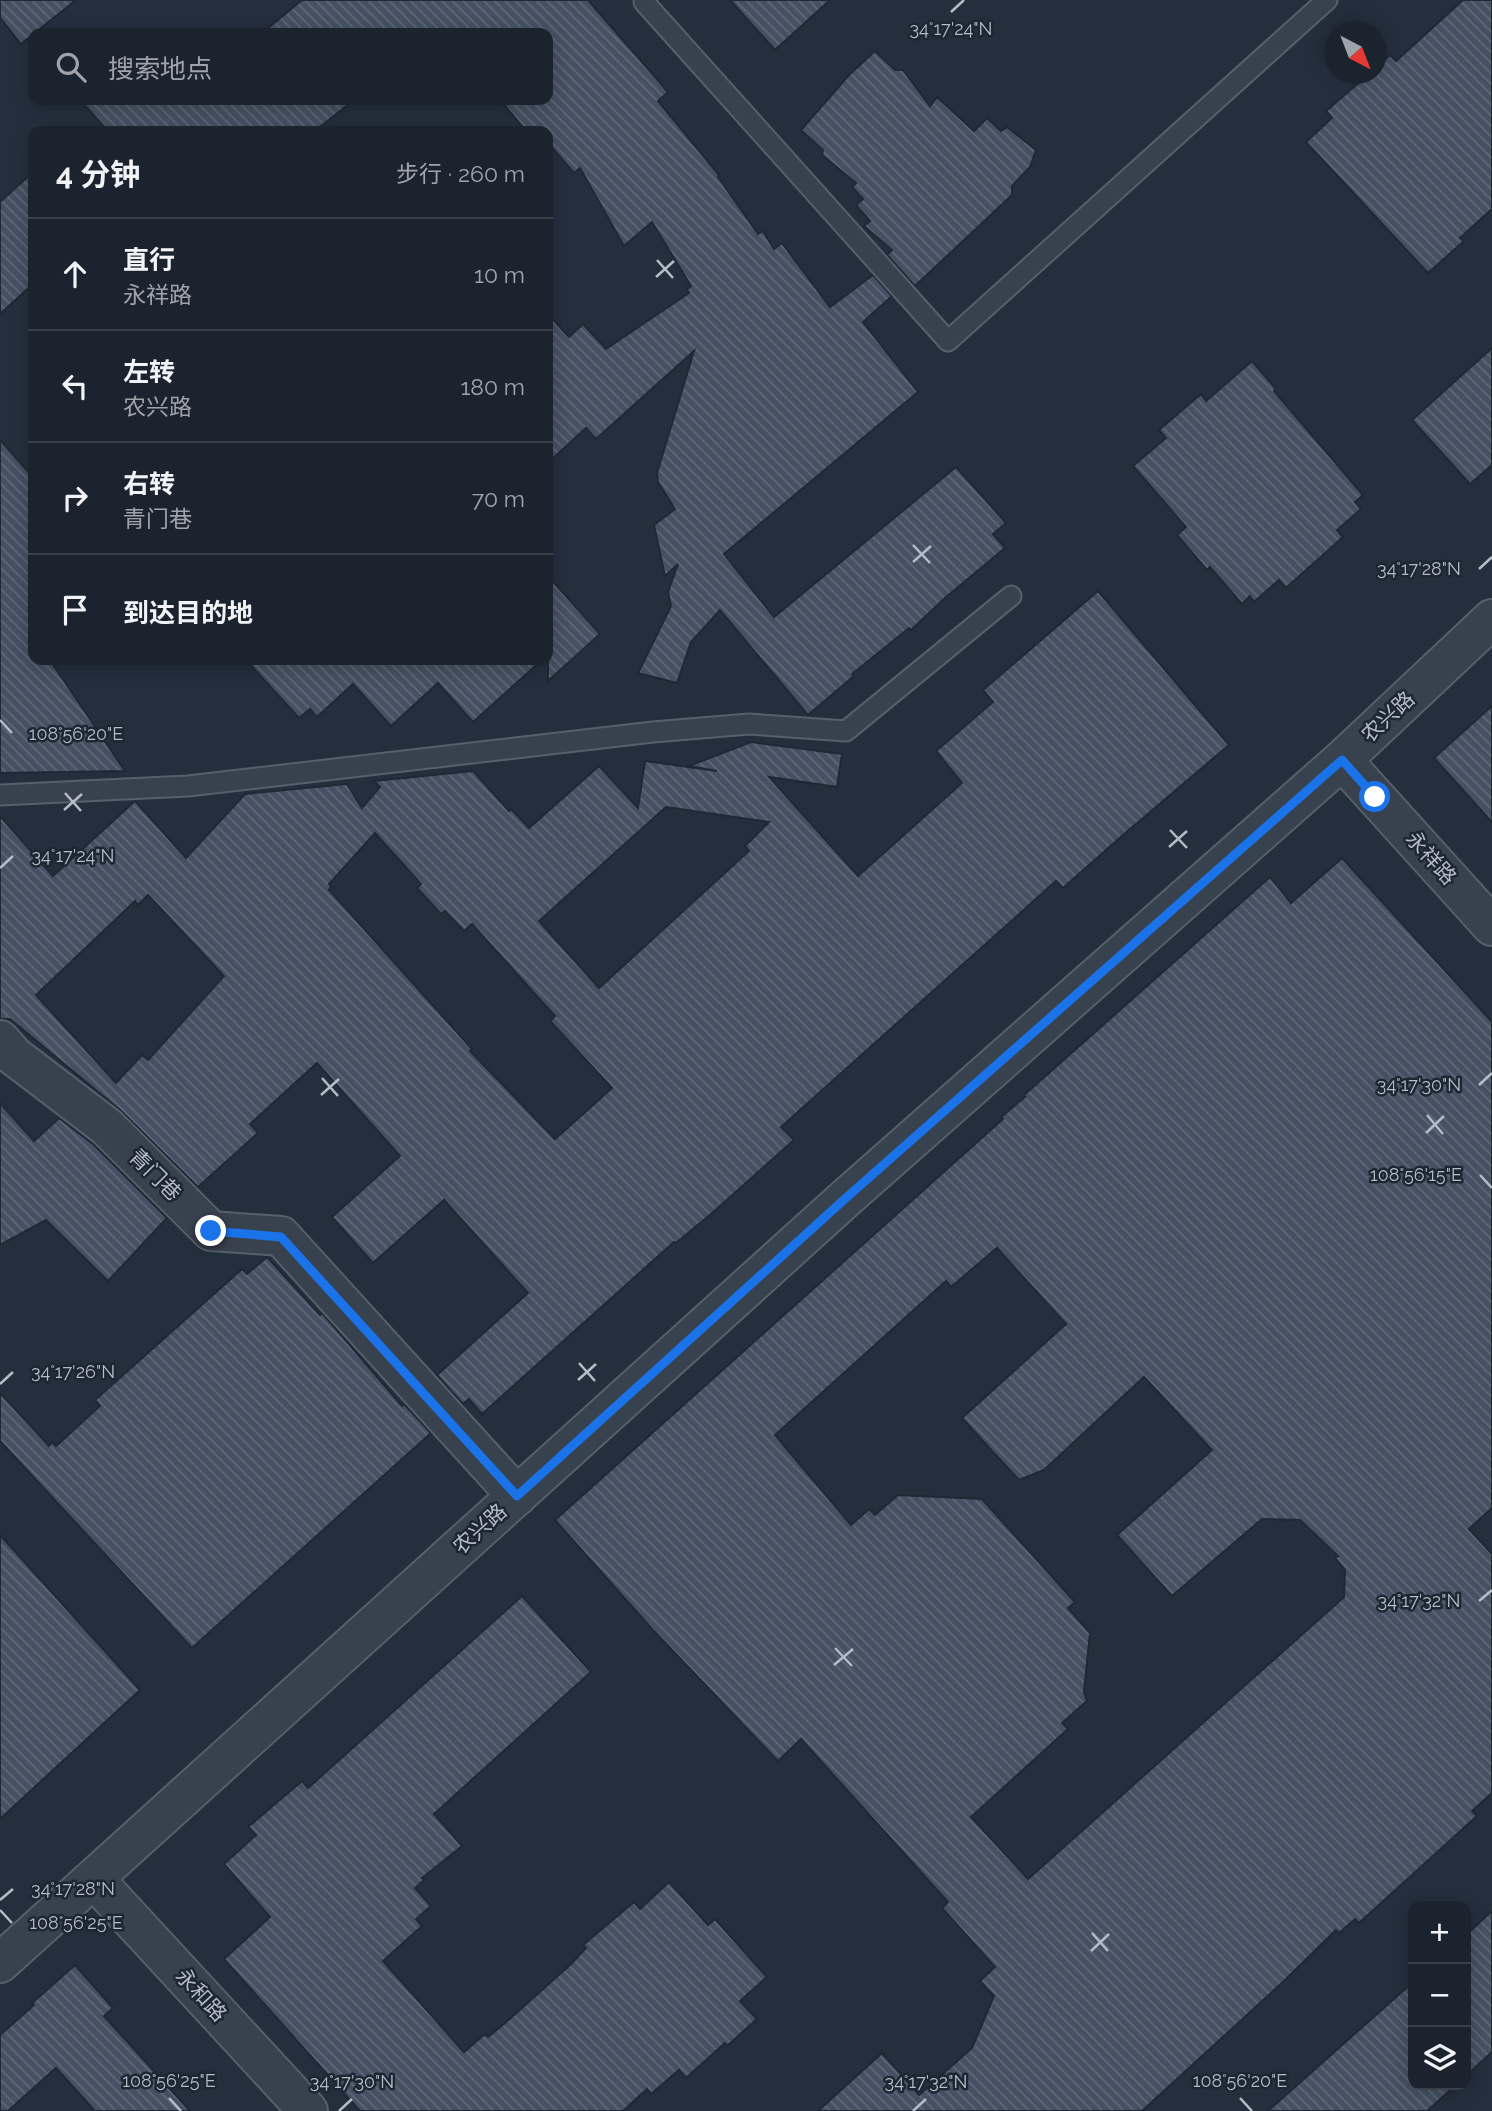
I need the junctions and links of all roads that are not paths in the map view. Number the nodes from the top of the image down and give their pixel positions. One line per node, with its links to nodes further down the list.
1 (646, 0): 2 (lane)
2 (1327, 0)
3 (1011, 596): 6 (lane)
4 (1492, 619): 5 (street, 农兴路)
5 (1342, 760): 7 (street, 永祥路); 9 (street, 农兴路)
6 (0, 795)
7 (1492, 926)
8 (0, 1040): 9 (street, 青门巷)
9 (517, 1496): 10 (street, 农兴路)
10 (94, 1879): 11 (street, 农兴路); 12 (street, 永和路)
11 (0, 1963)
12 (308, 2111)

